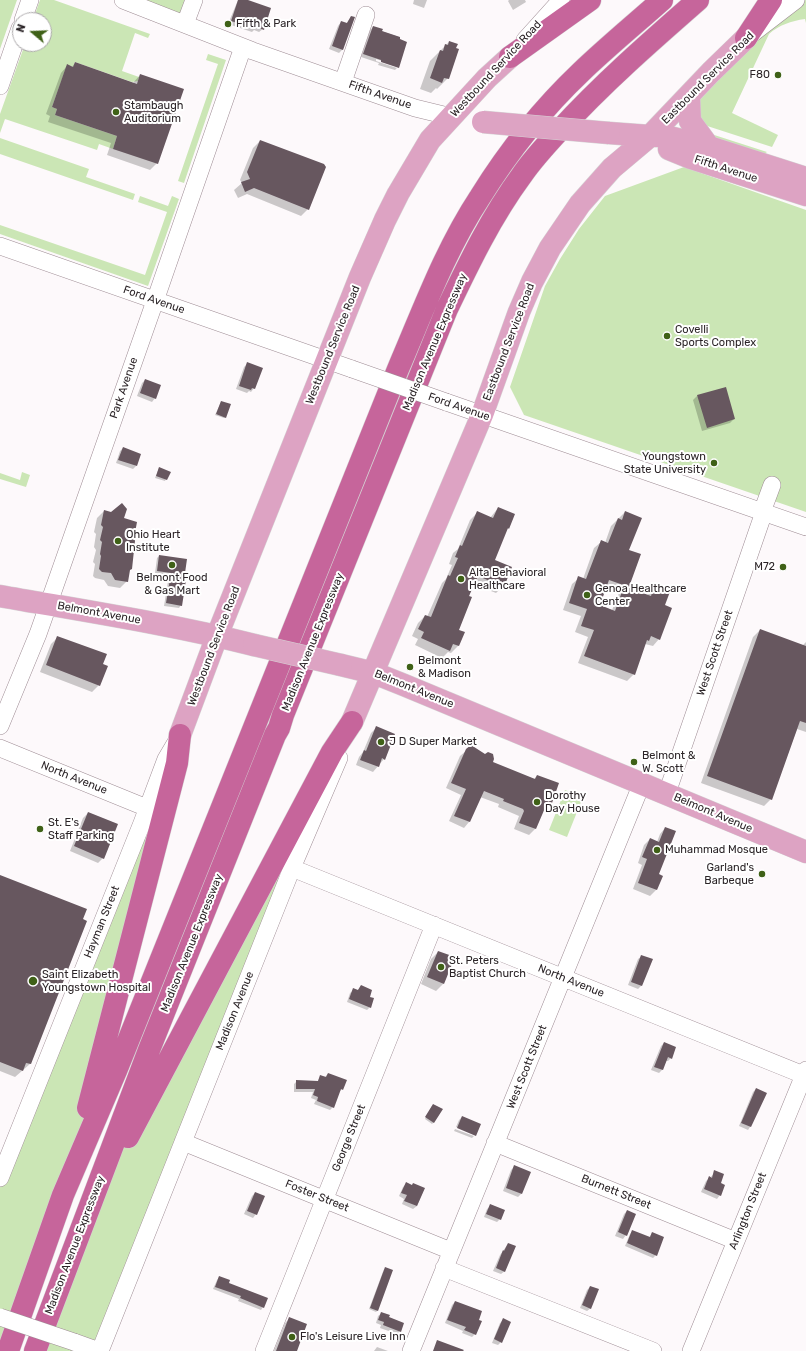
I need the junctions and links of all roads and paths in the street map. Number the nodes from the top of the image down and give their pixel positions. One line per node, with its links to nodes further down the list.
1 (30, 0): 10 (street)
2 (123, 0): 12 (street, Fifth Avenue)
3 (194, 0): 12 (street)
4 (561, 0): 16 (street, Westbound Service Road)
5 (590, 0): 16 (highway)
6 (662, 0): 51 (highway, Madison Avenue Expressway)
7 (698, 0): 53 (highway, Madison Avenue Expressway)
8 (771, 0): 13 (highway)
9 (796, 0): 13 (street, Eastbound Service Road)
10 (26, 12)
11 (366, 15): 17 (street)
12 (185, 24): 14 (street, Fifth Avenue)
13 (746, 38): 19 (main road, Eastbound Service Road)
14 (243, 47): 17 (street, Fifth Avenue); 26 (street, Park Avenue)
15 (12, 51): 18 (street)
16 (510, 57): 20 (main road, Westbound Service Road)
17 (343, 82): 20 (street, Fifth Avenue)
18 (0, 86)
19 (689, 96): 21 (main road, Eastbound Service Road); 22 (main road)
20 (452, 117): 21 (main road, Fifth Avenue, bridge); 27 (main road, Westbound Service Road)
21 (650, 136): 22 (main road, Fifth Avenue); 24 (main road, Fifth Avenue); 28 (main road, Eastbound Service Road)
22 (710, 147): 23 (main road, Fifth Avenue)
23 (806, 178)
24 (806, 194)
25 (0, 246): 26 (street, Ford Avenue)
26 (155, 301): 27 (street, Ford Avenue); 33 (street, Park Avenue)
27 (327, 360): 28 (street, Ford Avenue, bridge); 34 (main road, Westbound Service Road)
28 (482, 415): 30 (street, Ford Avenue); 35 (main road, Eastbound Service Road)
29 (772, 486): 30 (street, West Scott Street)
30 (763, 512): 31 (street, Ford Avenue); 41 (street, West Scott Street)
31 (806, 527)
32 (0, 596): 33 (main road, Belmont Avenue)
33 (48, 604): 34 (main road, Belmont Avenue); 37 (street, Park Avenue)
34 (217, 636): 35 (main road, Belmont Avenue, bridge); 38 (main road, Westbound Service Road)
35 (374, 673): 36 (main road, Madison Avenue); 40 (main road, Belmont Avenue)
36 (352, 722): 44 (street, Madison Avenue); 53 (highway)
37 (0, 726)
38 (180, 735): 42 (highway)
39 (0, 748): 42 (street, North Avenue)
40 (642, 783): 41 (main road, Belmont Avenue); 46 (street, West Scott Street)
41 (667, 794): 43 (main road, Belmont Avenue)
42 (155, 812): 50 (street, Hayman Street); 51 (highway)
43 (806, 852)
44 (292, 868): 45 (street, North Avenue); 48 (street, Madison Avenue)
45 (434, 925): 46 (street, North Avenue); 52 (street, George Street)
46 (563, 978): 47 (street, North Avenue); 49 (street, West Scott Street)
47 (805, 1074): 54 (street, Arlington Street)
48 (183, 1142): 52 (street, Foster Street); 61 (street, Madison Avenue)
49 (496, 1143): 54 (street, Burnett Street); 55 (street, West Scott Street)
50 (0, 1178)
51 (63, 1195): 59 (highway, Madison Avenue Expressway)
52 (324, 1199): 55 (street, Foster Street); 62 (street, George Street)
53 (84, 1221): 60 (highway, Madison Avenue Expressway)
54 (736, 1241): 58 (street, Arlington Street)
55 (452, 1250): 56 (street, West Scott Street)
56 (444, 1268): 63 (street, West Scott Street); 64 (street)
57 (0, 1317): 61 (street, bridge)
58 (693, 1350)
59 (8, 1351)
60 (35, 1351)
61 (100, 1351)
62 (264, 1351)
63 (410, 1351)
64 (653, 1351)

